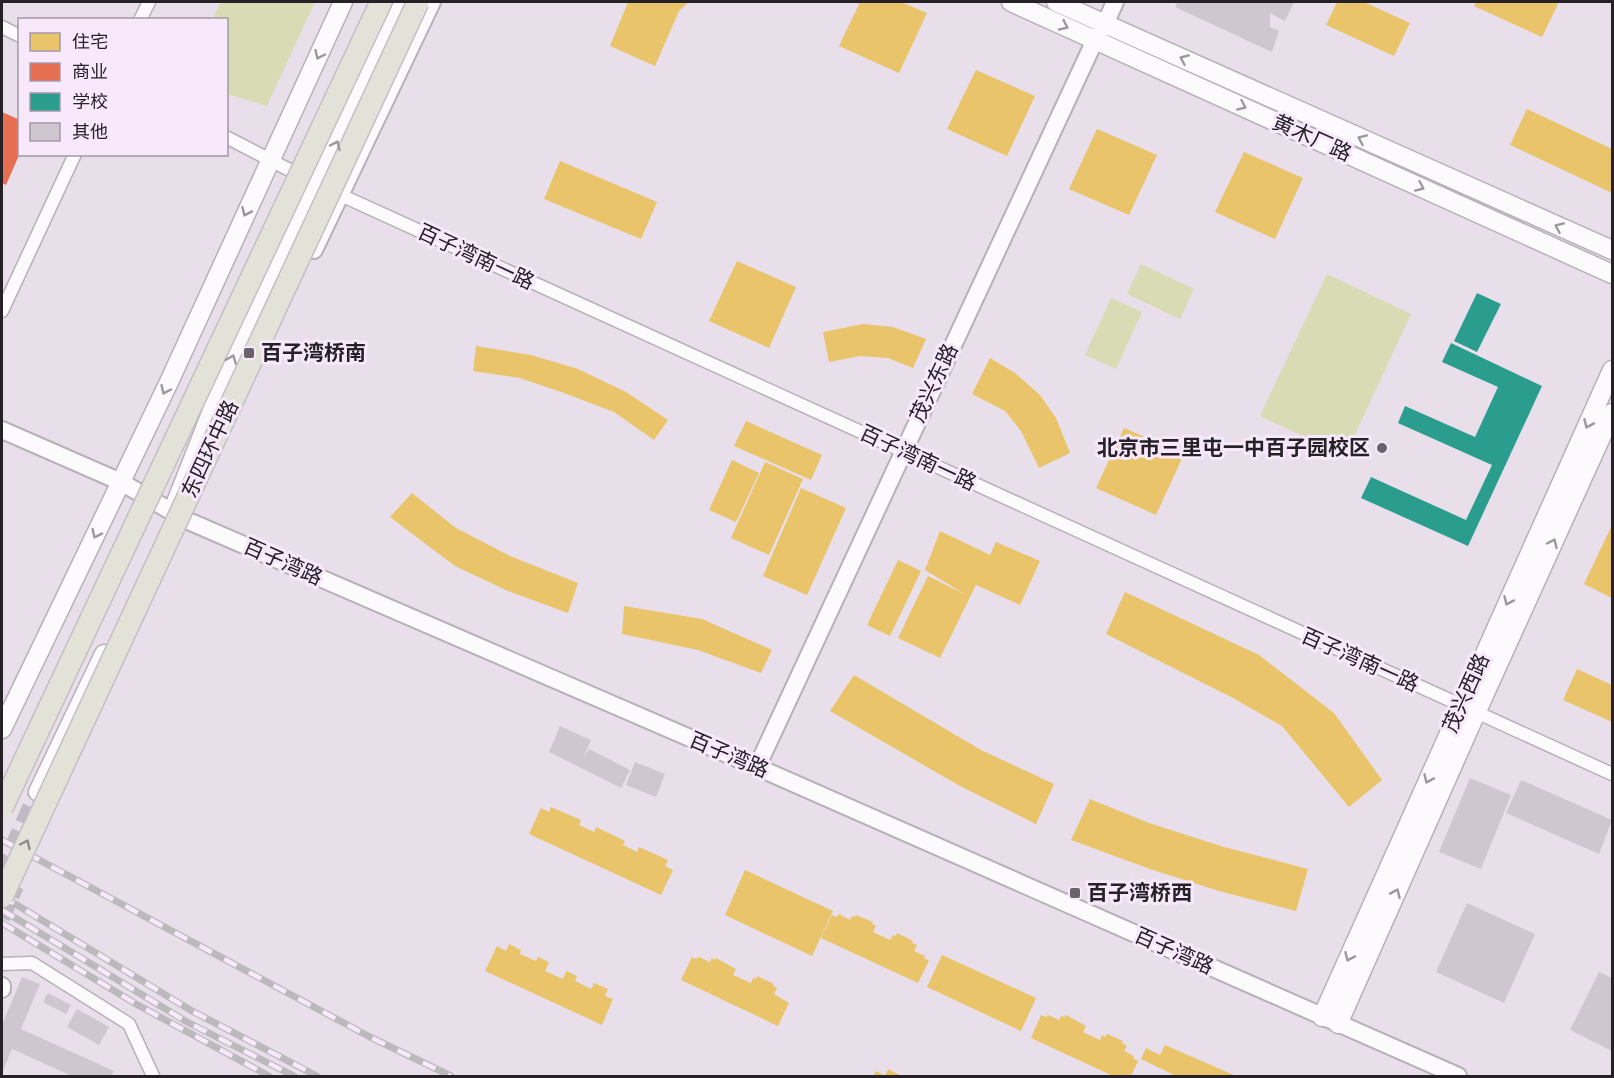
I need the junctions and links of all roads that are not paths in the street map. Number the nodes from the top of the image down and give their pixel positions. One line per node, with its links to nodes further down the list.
1 (149, 2): 11 (street)
2 (344, 2): 18 (main road, one-way to 18)
3 (370, 2): 19 (main road, 东四环中路)
4 (381, 2): 39 (highway, 东四环中路, bridge)
5 (404, 2): 20 (main road, 东四环中路, one-way to 5)
6 (418, 2): 40 (highway, 东四环中路, one-way to 6, bridge)
7 (432, 2): 21 (street, 东四环中路)
8 (1011, 2): 15 (main road, 黄木厂路, one-way to 15)
9 (1056, 2): 12 (main road)
10 (1115, 2): 12 (street, 茂兴东路)
11 (141, 18)
12 (1105, 24): 15 (street, 茂兴东路); 22 (main road, one-way to 12)
13 (2, 27): 14 (street)
14 (18, 35)
15 (1095, 40): 23 (main road, 黄木厂路, one-way to 23); 28 (street, 茂兴东路)
16 (228, 138): 18 (street, 百子湾南一路)
17 (74, 156): 24 (street)
18 (270, 159): 19 (street, 百子湾南一路); 29 (main road, one-way to 29)
19 (291, 171): 20 (street, 百子湾南一路); 30 (main road, 东四环中路)
20 (318, 184): 21 (street, 百子湾南一路); 31 (main road, 东四环中路, one-way to 20)
21 (340, 195): 28 (street, 百子湾南一路); 31 (street, 东四环中路)
22 (1612, 250)
23 (1612, 274)
24 (2, 311)
25 (1612, 370): 32 (main road, 茂兴西路, one-way to 32)
26 (1612, 413): 32 (main road, 茂兴西路, one-way to 26)
27 (2, 430): 29 (street, 百子湾路)
28 (902, 451): 32 (street, 百子湾南一路); 34 (street, 茂兴东路)
29 (121, 482): 30 (street, 百子湾路); 33 (main road, one-way to 33)
30 (140, 493): 31 (street, 百子湾路); 36 (main road, 东四环中路)
31 (179, 516): 34 (street, 百子湾路); 37 (main road, 东四环中路); 38 (street, 东四环中路)
32 (1468, 709): 35 (street, 百子湾南一路); 42 (main road, 茂兴西路)
33 (2, 729)
34 (757, 767): 42 (street, 百子湾路)
35 (1612, 774)
36 (15, 781)
37 (38, 792)
38 (55, 800)
39 (2, 808)
40 (2, 897)
41 (2, 964): 43 (street)
42 (1330, 1020): 44 (street, 百子湾路)
43 (153, 1077)
44 (1458, 1077)

